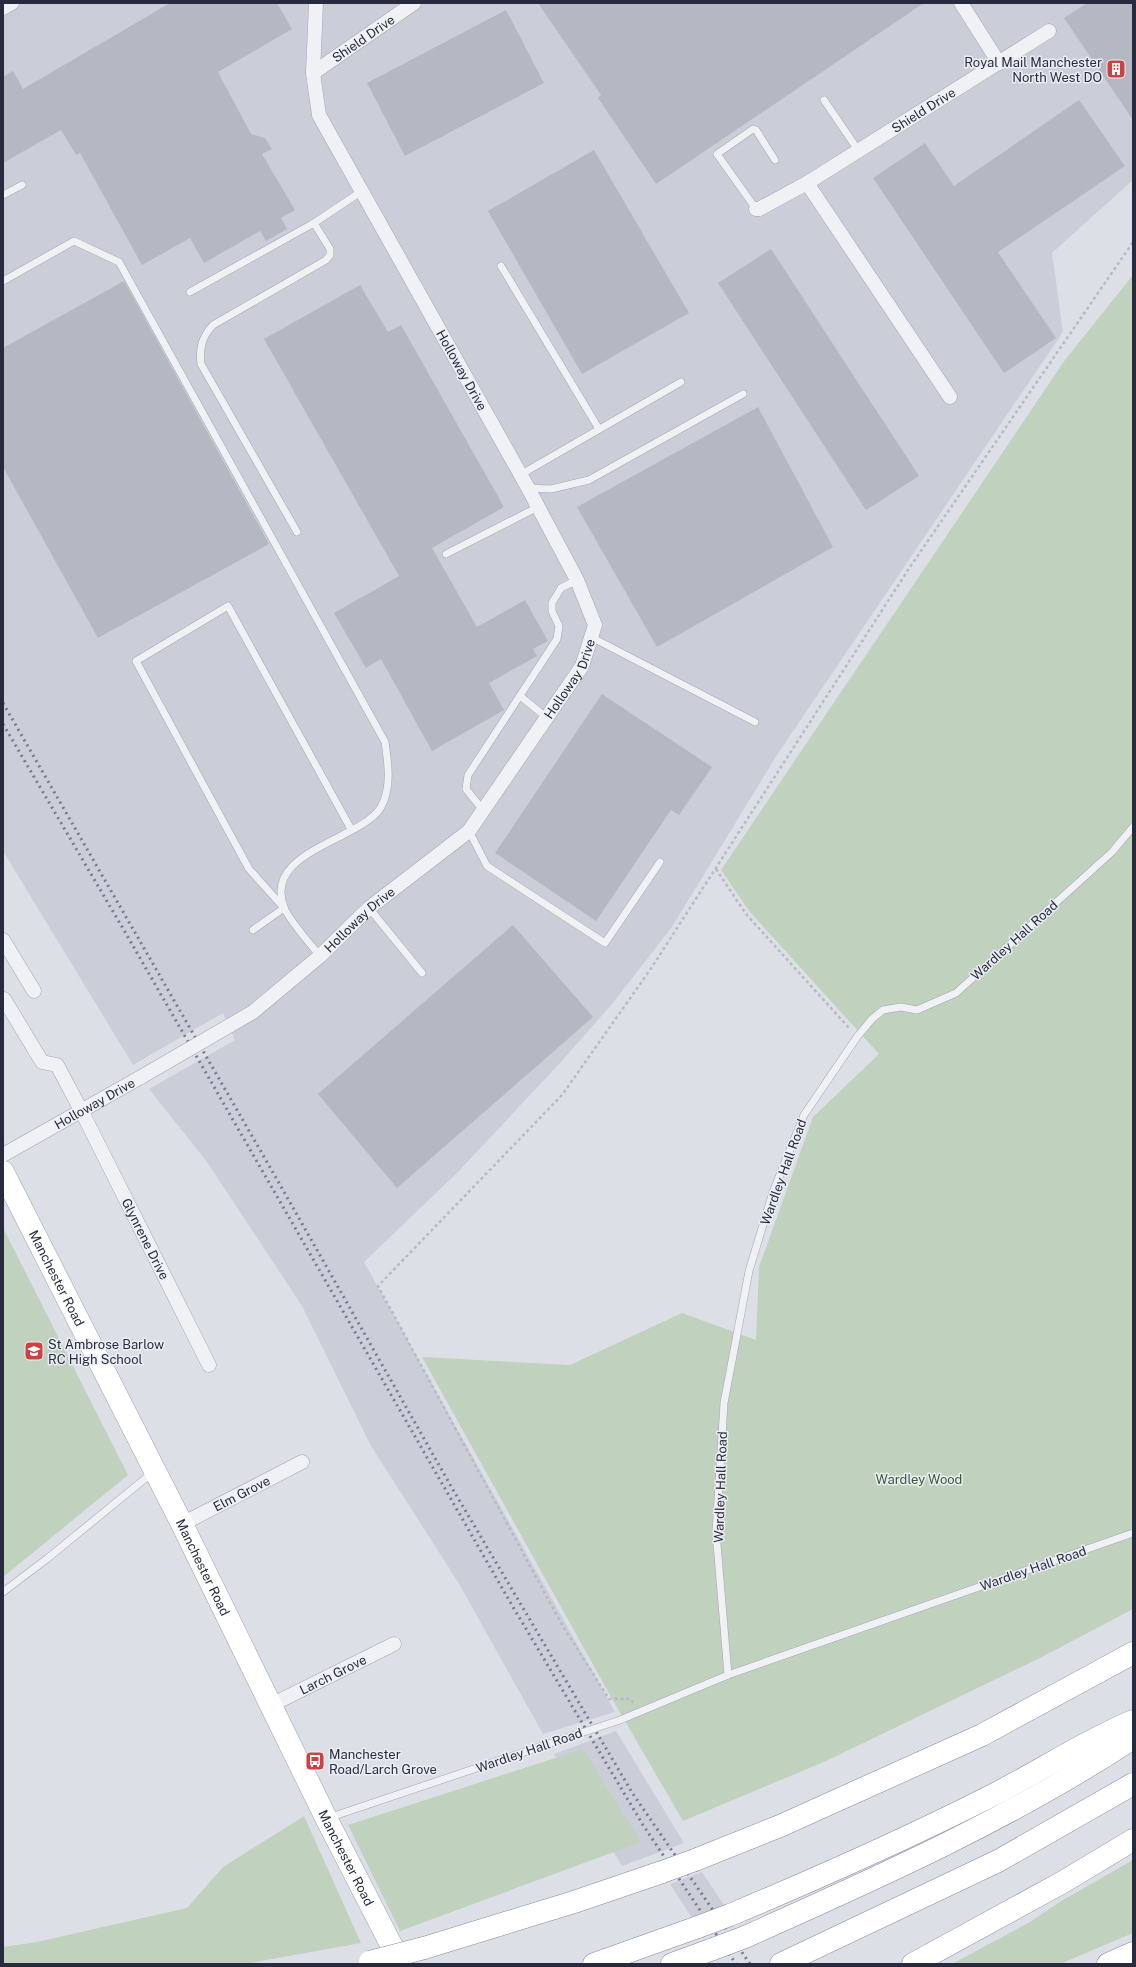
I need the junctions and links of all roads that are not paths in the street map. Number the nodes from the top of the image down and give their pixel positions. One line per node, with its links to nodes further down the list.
1 (12, 3): 5 (street)
2 (316, 3): 8 (street, Holloway Drive)
3 (414, 3): 8 (street, Shield Drive)
4 (961, 3): 7 (street)
5 (3, 8)
6 (1049, 31): 7 (street, Shield Drive)
7 (1000, 64): 10 (street, Shield Drive)
8 (313, 73): 14 (street, Holloway Drive)
9 (824, 100): 10 (lane)
10 (858, 150): 12 (street, Shield Drive)
11 (775, 160): 16 (lane)
12 (807, 183): 16 (street, Shield Drive); 23 (street)
13 (22, 185): 15 (lane)
14 (362, 191): 17 (lane); 25 (street, Holloway Drive)
15 (3, 195)
16 (756, 209)
17 (314, 222): 20 (lane); 28 (lane)
18 (501, 266): 24 (lane)
19 (3, 281): 37 (lane)
20 (190, 292)
21 (681, 382): 24 (lane)
22 (743, 394): 26 (lane)
23 (950, 397)
24 (600, 429): 25 (lane)
25 (520, 475): 26 (street, Holloway Drive)
26 (528, 488): 27 (street, Holloway Drive)
27 (538, 507): 29 (lane); 30 (street, Holloway Drive)
28 (297, 532)
29 (446, 554)
30 (577, 580): 31 (street, Holloway Drive); 32 (lane)
31 (591, 637): 33 (street, Holloway Drive); 34 (lane)
32 (520, 696): 33 (lane); 35 (lane)
33 (546, 717): 35 (street, Holloway Drive)
34 (755, 722)
35 (483, 810): 38 (street, Holloway Drive)
36 (1133, 827): 59 (lane, Wardley Hall Road)
37 (351, 830): 40 (lane); 40 (lane)
38 (469, 831): 39 (lane); 41 (street, Holloway Drive)
39 (660, 862)
40 (284, 908): 42 (lane); 44 (lane)
41 (369, 908): 44 (street, Holloway Drive); 45 (lane)
42 (253, 930)
43 (3, 940): 46 (street)
44 (320, 956): 48 (street, Holloway Drive, bridge)
45 (422, 973)
46 (34, 991)
47 (4, 999): 48 (street, Glynrene Drive)
48 (82, 1112): 49 (street, Holloway Drive); 51 (street, Glynrene Drive)
49 (3, 1155)
50 (3, 1172): 53 (main road, Manchester Road)
51 (209, 1365)
52 (302, 1462): 54 (street, Elm Grove)
53 (154, 1471): 54 (main road, Manchester Road); 56 (lane)
54 (182, 1524): 60 (main road, Manchester Road)
55 (1133, 1533): 59 (lane, Wardley Hall Road)
56 (3, 1592)
57 (394, 1644): 60 (street, Larch Grove)
58 (1133, 1653): 68 (main road, bridge)
59 (728, 1675): 64 (lane, Wardley Hall Road, bridge)
60 (271, 1705): 64 (main road, Manchester Road)
61 (1133, 1721): 70 (main road, bridge)
62 (1133, 1738): 71 (main road, bridge)
63 (1133, 1784): 72 (main road)
64 (326, 1818): 69 (main road, Manchester Road)
65 (1133, 1840): 67 (main road)
66 (1133, 1953): 73 (main road)
67 (925, 1961)
68 (367, 1963)
69 (401, 1964)
70 (594, 1964)
71 (672, 1964)
72 (781, 1964)
73 (1108, 1964)

